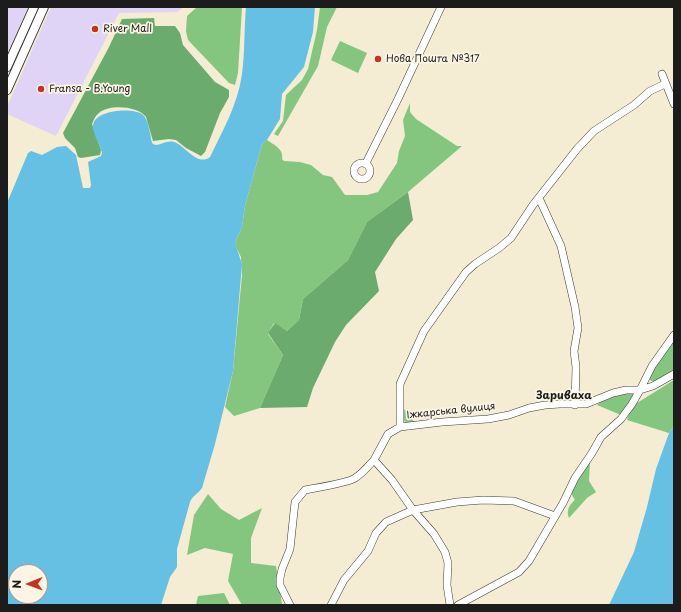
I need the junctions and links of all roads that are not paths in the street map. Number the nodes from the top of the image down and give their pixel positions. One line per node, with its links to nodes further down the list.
1 (34, 7): 4 (main road)
2 (44, 7): 7 (main road)
3 (441, 7): 9 (street)
4 (7, 67)
5 (662, 74): 6 (street)
6 (665, 84): 8 (street); 10 (street, Іжкарська вулиця)
7 (7, 90)
8 (674, 104)
9 (366, 163)
10 (539, 198): 14 (street); 15 (street, Іжкарська вулиця)
11 (674, 335): 13 (street)
12 (674, 374): 13 (street, Іжкарська вулиця)
13 (640, 390): 14 (street, Іжкарська вулиця); 18 (street)
14 (576, 405): 15 (street, Іжкарська вулиця)
15 (400, 427): 16 (street, Іжкарська вулиця)
16 (374, 460): 17 (street); 19 (street, Іжкарська вулиця)
17 (413, 510): 18 (street); 20 (street); 21 (street)
18 (555, 516): 22 (street)
19 (290, 605)
20 (331, 605)
21 (450, 605)
22 (458, 605)

